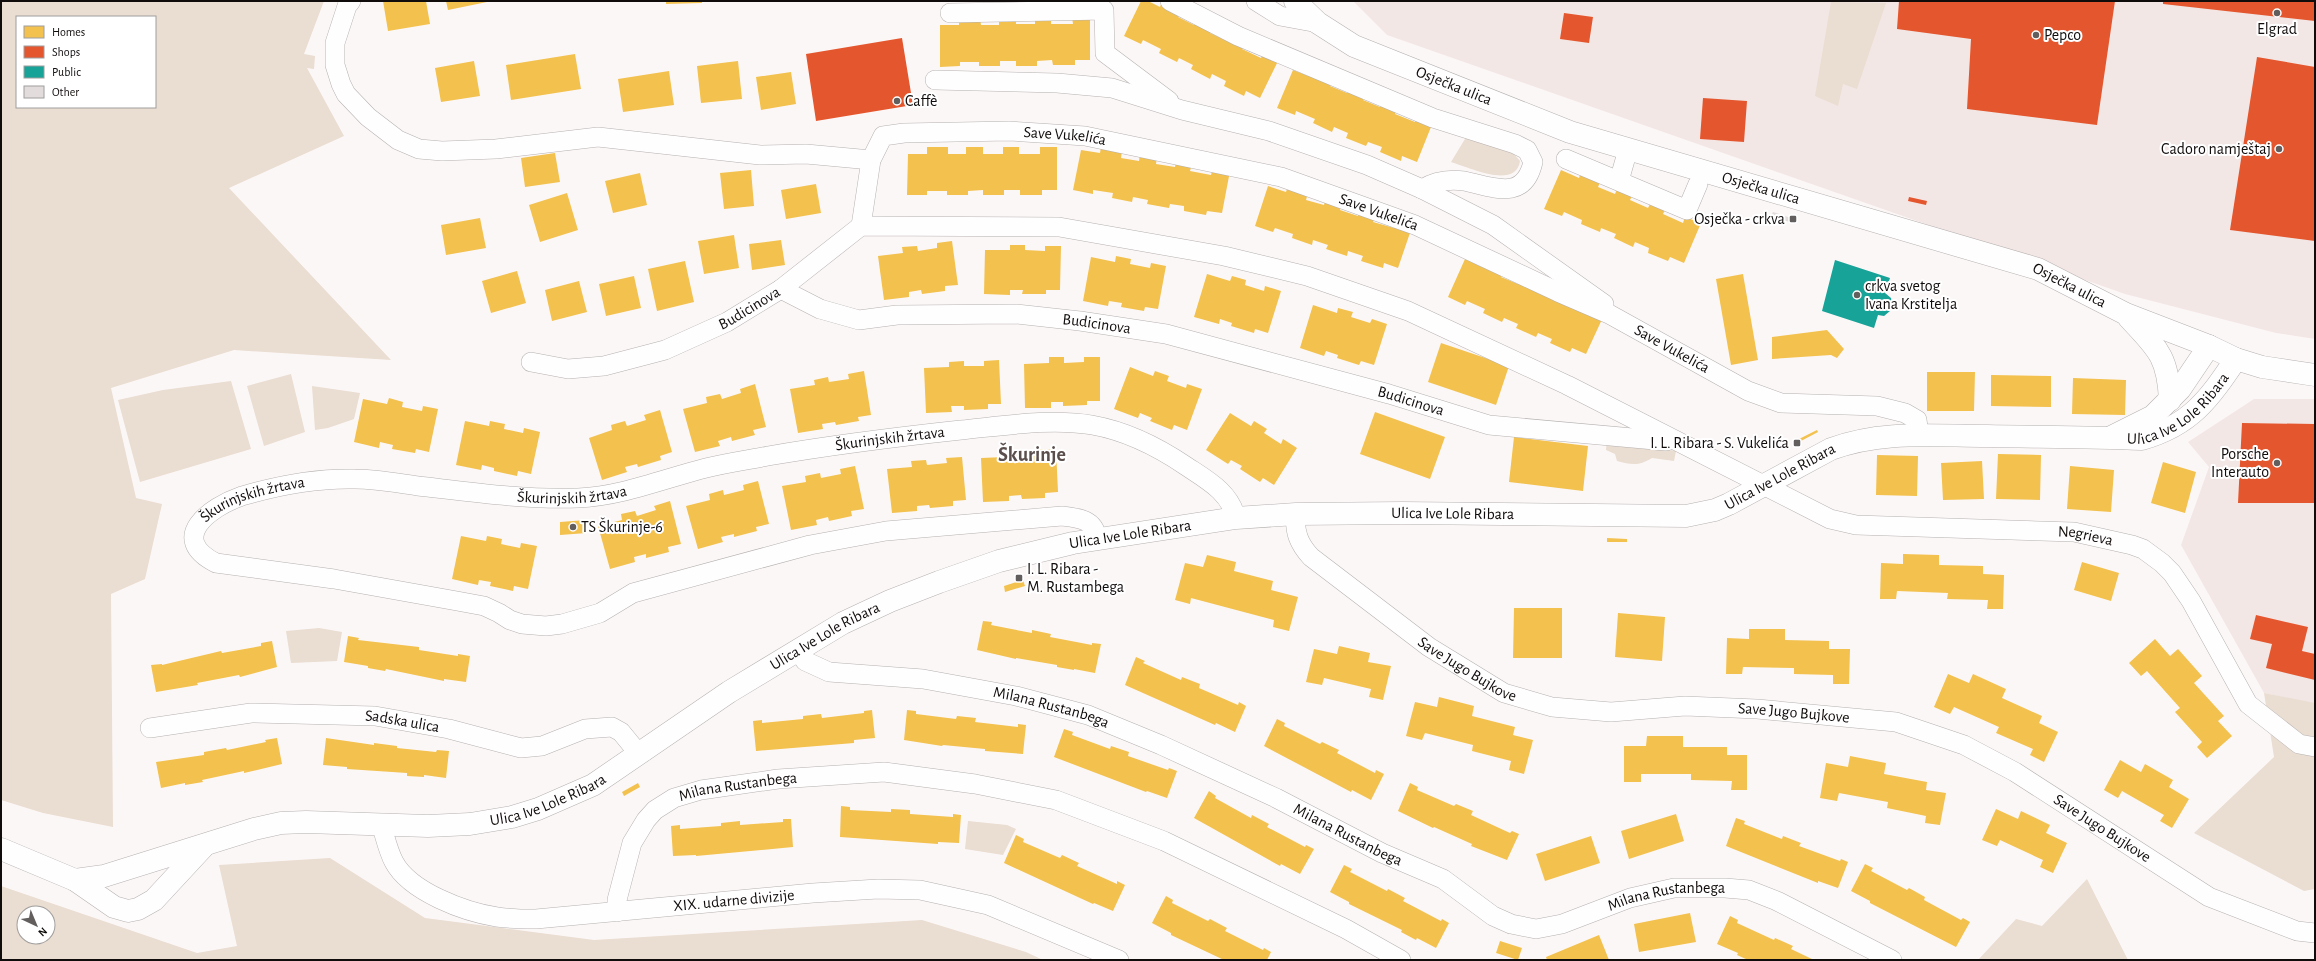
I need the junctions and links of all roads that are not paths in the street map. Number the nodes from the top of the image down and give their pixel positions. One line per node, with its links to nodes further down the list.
1 (351, 1): 10 (street)
2 (1170, 1): 14 (street)
3 (1256, 1): 6 (street)
4 (1295, 1): 6 (street, Osječka ulica)
5 (950, 13): 8 (street)
6 (1318, 23): 18 (street, Osječka ulica)
7 (935, 80): 8 (street)
8 (1182, 110): 14 (street)
9 (1566, 159): 12 (street)
10 (871, 160): 15 (street, Save Vukelića); 17 (street, Save Vukelića)
11 (1625, 160): 12 (street)
12 (1619, 181): 13 (street)
13 (1698, 184)
14 (1422, 189): 17 (street)
15 (861, 226): 16 (street); 26 (street, Negrieva)
16 (781, 289): 21 (street, Budicinova); 26 (street, Budicinova)
17 (1609, 314): 24 (street, Save Vukelića)
18 (2126, 314): 19 (street, Osječka ulica); 23 (street)
19 (2209, 346): 20 (street, Osječka ulica); 23 (street, Ulica Ive Lole Ribara)
20 (2236, 359): 22 (street, Osječka ulica); 25 (street, Ulica Ive Lole Ribara)
21 (531, 362)
22 (2315, 375)
23 (2170, 400): 25 (street, Ulica Ive Lole Ribara)
24 (1919, 434): 25 (street, Ulica Ive Lole Ribara); 27 (street, Ulica Ive Lole Ribara)
25 (2108, 438)
26 (1674, 442): 27 (street, Negrieva)
27 (1765, 485): 28 (street, Ulica Ive Lole Ribara); 33 (street, Negrieva)
28 (1296, 514): 29 (street, Ulica Ive Lole Ribara); 40 (street, Save Jugo Bujkove)
29 (1236, 518): 30 (street, Ulica Ive Lole Ribara); 30 (street, Škurinjskih žrtava)
30 (1097, 538): 31 (street, Ulica Ive Lole Ribara)
31 (798, 649): 34 (street, Ulica Ive Lole Ribara); 43 (street, Milana Rustanbega)
32 (150, 728): 34 (street, Sadska ulica)
33 (2315, 747)
34 (638, 754): 35 (street, Ulica Ive Lole Ribara)
35 (381, 824): 36 (street, Ulica Ive Lole Ribara); 39 (street, XIX. udarne divizije)
36 (205, 845): 38 (street, Ulica Ive Lole Ribara); 38 (street)
37 (1, 849): 38 (street)
38 (75, 880)
39 (618, 912): 41 (street, XIX. udarne divizije); 42 (street, Milana Rustanbega)
40 (2315, 933)
41 (1119, 960)
42 (1401, 960)
43 (1892, 960)

